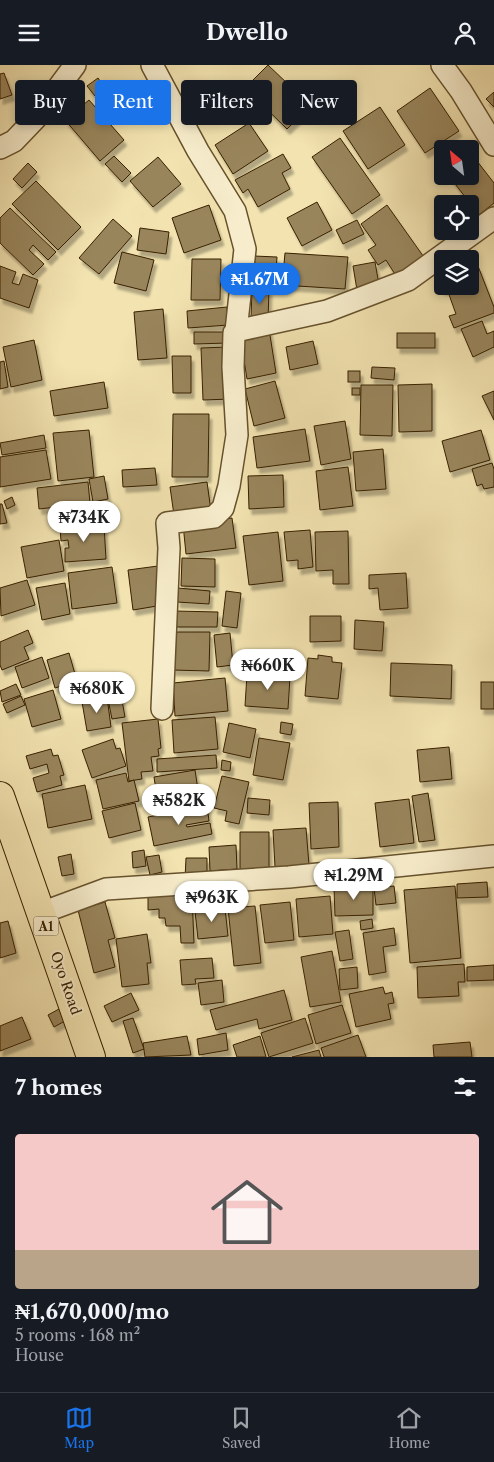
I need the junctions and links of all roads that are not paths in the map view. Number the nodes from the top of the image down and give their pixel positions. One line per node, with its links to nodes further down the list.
1 (75, 65): 5 (street)
2 (152, 65): 7 (street)
3 (442, 65): 4 (street)
4 (494, 145)
5 (0, 148)
6 (494, 218): 7 (street)
7 (236, 331): 8 (street)
8 (162, 709)
9 (0, 796): 11 (highway, Oyo Road / A1)
10 (494, 855): 11 (street)
11 (41, 913): 12 (highway, Oyo Road / A1)
12 (91, 1057)

